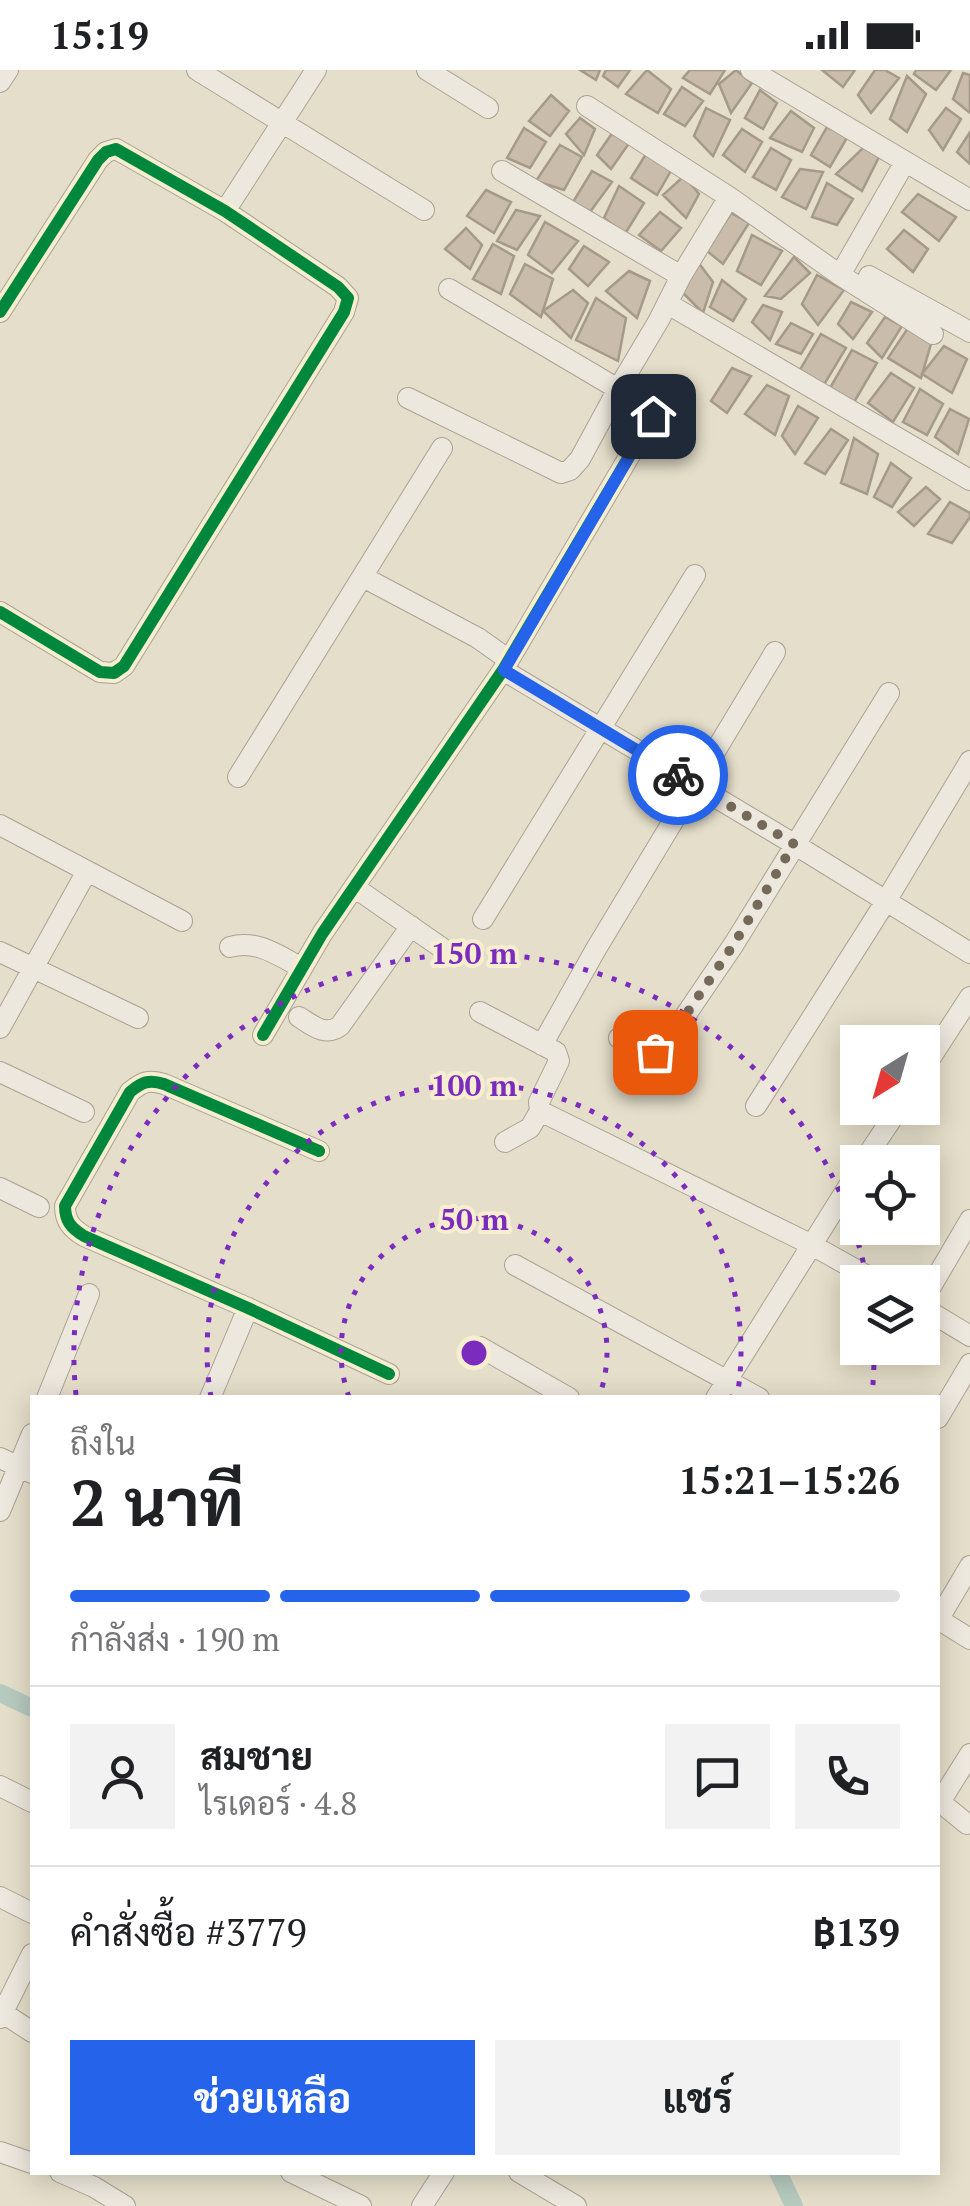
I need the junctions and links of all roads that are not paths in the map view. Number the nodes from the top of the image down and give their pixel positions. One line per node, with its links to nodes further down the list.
1 (8, 70): 6 (street)
2 (197, 70): 9 (street)
3 (316, 70): 9 (street)
4 (426, 70): 8 (street)
5 (751, 70): 10 (street)
6 (0, 82)
7 (587, 106): 12 (street)
8 (488, 108)
9 (282, 124): 14 (street); 15 (street)
10 (905, 162): 13 (street); 16 (street)
11 (502, 171): 17 (street)
12 (728, 197): 16 (street); 17 (street)
13 (970, 200)
14 (424, 210)
15 (225, 211): 21 (street); 31 (street)
16 (840, 275): 23 (street)
17 (681, 276): 20 (street)
18 (869, 276): 22 (street)
19 (449, 289): 24 (street)
20 (668, 304): 24 (street); 28 (street)
21 (0, 312)
22 (970, 332)
23 (934, 334)
24 (618, 389): 25 (street)
25 (408, 398)
26 (653, 416): 33 (street)
27 (442, 448): 30 (street)
28 (970, 480)
29 (695, 576): 35 (street)
30 (363, 577): 33 (street); 37 (street)
31 (0, 612)
32 (775, 652): 38 (street)
33 (506, 665): 35 (street); 42 (street)
34 (889, 693): 40 (street)
35 (602, 729): 38 (street); 44 (street)
36 (970, 761): 43 (street)
37 (238, 777)
38 (696, 785): 40 (street); 61 (street)
39 (0, 826): 41 (street)
40 (794, 844): 43 (street); 59 (street)
41 (87, 871): 45 (street); 51 (street)
42 (354, 887): 46 (street); 52 (street)
43 (886, 902): 49 (street); 63 (street)
44 (483, 918)
45 (182, 921)
46 (411, 926): 50 (street); 55 (street)
47 (230, 947): 52 (street)
48 (0, 952): 51 (street)
49 (970, 954)
50 (454, 957)
51 (33, 968): 56 (street); 57 (street)
52 (302, 968): 58 (street)
53 (970, 997): 60 (street)
54 (480, 1012): 61 (street)
55 (298, 1016)
56 (138, 1018)
57 (0, 1028)
58 (264, 1035)
59 (619, 1038)
60 (940, 1043)
61 (542, 1045): 64 (street)
62 (0, 1072): 65 (street)
63 (756, 1106)
64 (540, 1111): 66 (street); 72 (street)
65 (84, 1112)
66 (505, 1142)
67 (319, 1151): 77 (street)
68 (0, 1188): 70 (street)
69 (840, 1198): 72 (street)
70 (39, 1207)
71 (970, 1220): 75 (street)
72 (810, 1244): 74 (street); 83 (street)
73 (515, 1264): 83 (street)
74 (848, 1265)
75 (940, 1272)
76 (89, 1294): 84 (street)
77 (248, 1308): 82 (street); 85 (street)
78 (940, 1316): 79 (street)
79 (970, 1336)
80 (480, 1348): 86 (street)
81 (970, 1364): 88 (street)
82 (390, 1374)
83 (721, 1389): 87 (street)
84 (48, 1395)
85 (211, 1395)
86 (564, 1395)
87 (746, 1395)
88 (940, 1415)
89 (30, 1438): 90 (street)
90 (17, 1466): 91 (street)
91 (0, 1512)
92 (970, 1566): 93 (street)
93 (940, 1616)
94 (940, 1620): 95 (street)
95 (970, 1639)
96 (970, 1754): 99 (street)
97 (0, 1786): 98 (street)
98 (30, 1801)
99 (968, 1824)
100 (0, 1897): 101 (street)
101 (30, 1912)
102 (30, 1958): 103 (street)
103 (1, 2014): 104 (street)
104 (30, 2031)
105 (0, 2152): 106 (street)
106 (30, 2162)
107 (67, 2175): 111 (street)
108 (297, 2175): 112 (street)
109 (442, 2175): 113 (street)
110 (524, 2175): 114 (street)
111 (124, 2206)
112 (361, 2206)
113 (422, 2206)
114 (576, 2206)

